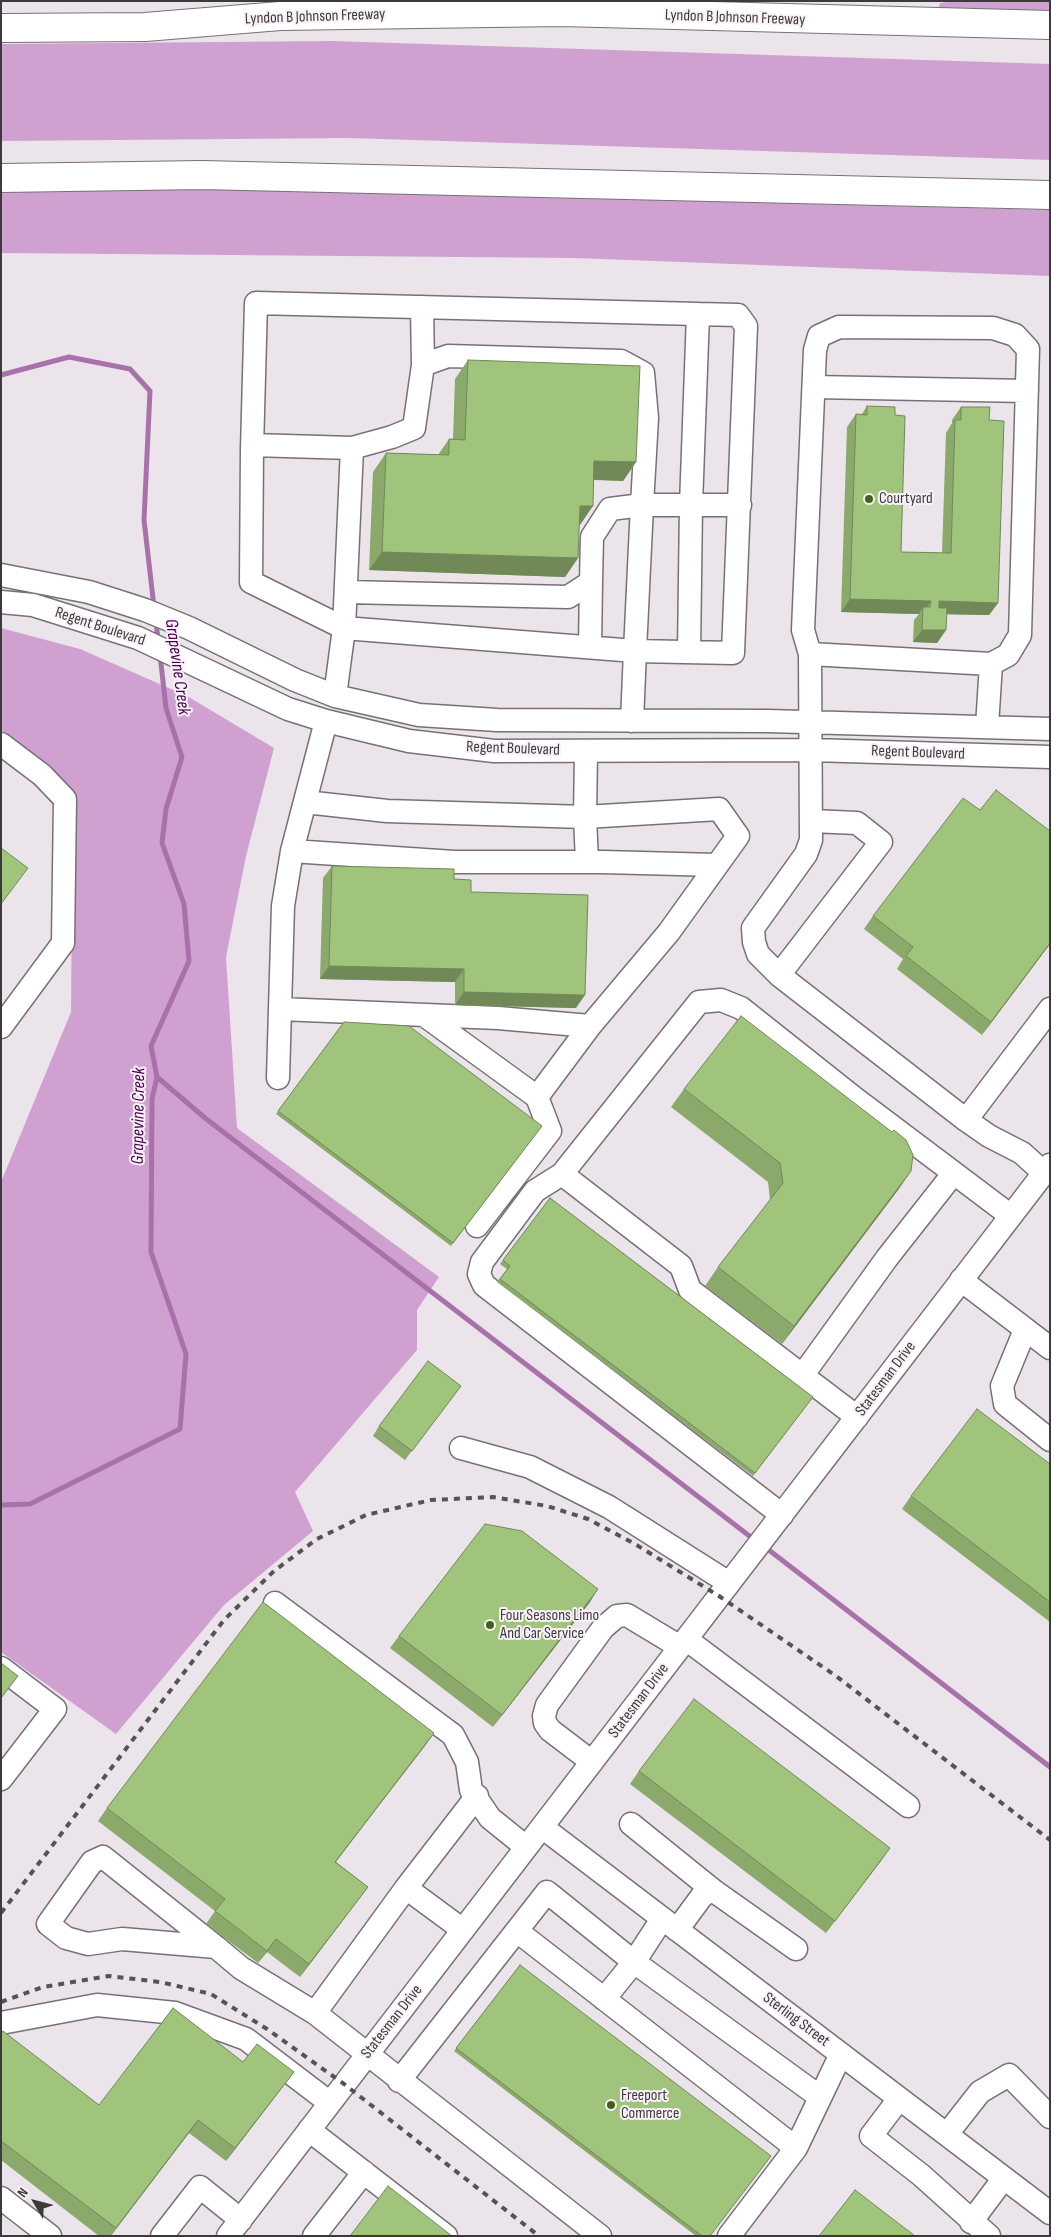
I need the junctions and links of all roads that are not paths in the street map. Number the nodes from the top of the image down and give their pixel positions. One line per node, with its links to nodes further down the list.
1 (808, 1): 2 (highway)
2 (562, 12): 3 (highway, Lyndon B Johnson Freeway); 4 (highway, Lyndon B Johnson Freeway)
3 (1050, 25)
4 (1, 28)
5 (1, 178): 6 (highway)
6 (1050, 195)
7 (422, 307): 8 (street); 9 (street); 12 (street)
8 (698, 314): 15 (street); 16 (street)
9 (422, 365): 13 (street); 14 (street)
10 (814, 387): 11 (street); 11 (street); 25 (street)
11 (1027, 391): 26 (street)
12 (252, 445): 13 (street); 21 (street)
13 (352, 448): 19 (street)
14 (642, 505): 15 (street); 18 (street); 23 (street)
15 (691, 505): 16 (street); 24 (street)
16 (740, 505): 24 (street)
17 (1, 575): 27 (street, Regent Boulevard)
18 (591, 582): 19 (street); 22 (street)
19 (346, 592): 21 (street)
20 (1, 602): 28 (street, Regent Boulevard)
21 (344, 628): 22 (street); 27 (street)
22 (590, 647): 23 (street)
23 (635, 651): 24 (street); 29 (street)
24 (689, 652)
25 (810, 654): 26 (street); 30 (street)
26 (991, 664): 31 (street)
27 (335, 696): 29 (street, Regent Boulevard)
28 (326, 721): 35 (street, Regent Boulevard); 37 (street)
29 (632, 721): 30 (street, Regent Boulevard)
30 (812, 722): 31 (street, Regent Boulevard); 34 (street)
31 (987, 726): 32 (street, Regent Boulevard)
32 (1050, 729)
33 (1, 744): 48 (street)
34 (811, 750): 35 (street, Regent Boulevard); 36 (street, Regent Boulevard); 39 (street)
35 (586, 751): 38 (street)
36 (1050, 757)
37 (305, 802): 38 (street); 40 (street)
38 (585, 817): 41 (street); 42 (street)
39 (812, 821): 43 (street); 43 (street)
40 (292, 851): 41 (street); 45 (street)
41 (587, 862): 42 (street)
42 (716, 866): 47 (street)
43 (779, 975): 51 (street)
44 (1050, 1008): 51 (street)
45 (280, 1009): 46 (street); 49 (street)
46 (424, 1015): 47 (street); 50 (street)
47 (590, 1026): 50 (street)
48 (1, 1027)
49 (278, 1078)
50 (537, 1097): 56 (street)
51 (966, 1120): 52 (street)
52 (1047, 1169): 55 (street, Statesman Drive)
53 (562, 1174): 54 (street); 60 (street); 64 (street)
54 (954, 1174): 55 (street); 60 (street)
55 (1011, 1216): 57 (street, Statesman Drive)
56 (478, 1226)
57 (961, 1280): 58 (street); 61 (street, Statesman Drive)
58 (1025, 1330): 59 (street); 62 (street)
59 (1050, 1348)
60 (802, 1376): 61 (street)
61 (857, 1417): 64 (street, Statesman Drive)
62 (1050, 1440)
63 (462, 1448): 65 (street)
64 (782, 1515): 65 (street, Statesman Drive)
65 (733, 1579): 67 (street, Statesman Drive)
66 (275, 1603): 71 (street)
67 (683, 1643): 69 (street, Statesman Drive); 69 (street); 72 (street)
68 (1, 1668): 70 (street)
69 (592, 1762): 74 (street, Statesman Drive)
70 (1, 1779)
71 (477, 1796): 75 (street); 76 (street)
72 (908, 1806)
73 (631, 1824): 77 (street)
74 (542, 1827): 75 (street, Statesman Drive); 78 (street, Sterling Street)
75 (526, 1847): 79 (street, Statesman Drive)
76 (406, 1888): 79 (street); 85 (street)
77 (714, 1891): 78 (street); 82 (street)
78 (669, 1924): 83 (street); 87 (street, Sterling Street)
79 (463, 1930): 88 (street, Statesman Drive)
80 (517, 1931): 83 (street); 84 (street); 89 (street)
81 (216, 1948): 81 (street); 85 (street)
82 (796, 1949)
83 (634, 1962): 84 (street); 90 (street)
84 (604, 1998): 96 (street)
85 (315, 2014): 88 (street)
86 (1, 2023): 92 (street)
87 (841, 2054): 90 (street); 91 (street, Sterling Street)
88 (366, 2056): 89 (street); 92 (street, Statesman Drive)
89 (399, 2081): 107 (street)
90 (820, 2097): 96 (street)
91 (899, 2099): 95 (street, Sterling Street); 101 (street)
92 (330, 2103): 94 (street, Statesman Drive)
93 (1050, 2117): 95 (street)
94 (309, 2130): 97 (street); 102 (street, Statesman Drive)
95 (947, 2134): 98 (street, Sterling Street)
96 (796, 2148): 108 (street)
97 (364, 2172): 105 (street); 106 (street)
98 (1004, 2178): 100 (street, Sterling Street); 101 (street)
99 (1, 2198): 103 (street)
100 (1050, 2213)
101 (971, 2222): 109 (street)
102 (234, 2228): 104 (street)
103 (50, 2236)
104 (162, 2236)
105 (314, 2236)
106 (446, 2236)
107 (600, 2236)
108 (730, 2236)
109 (989, 2236)

